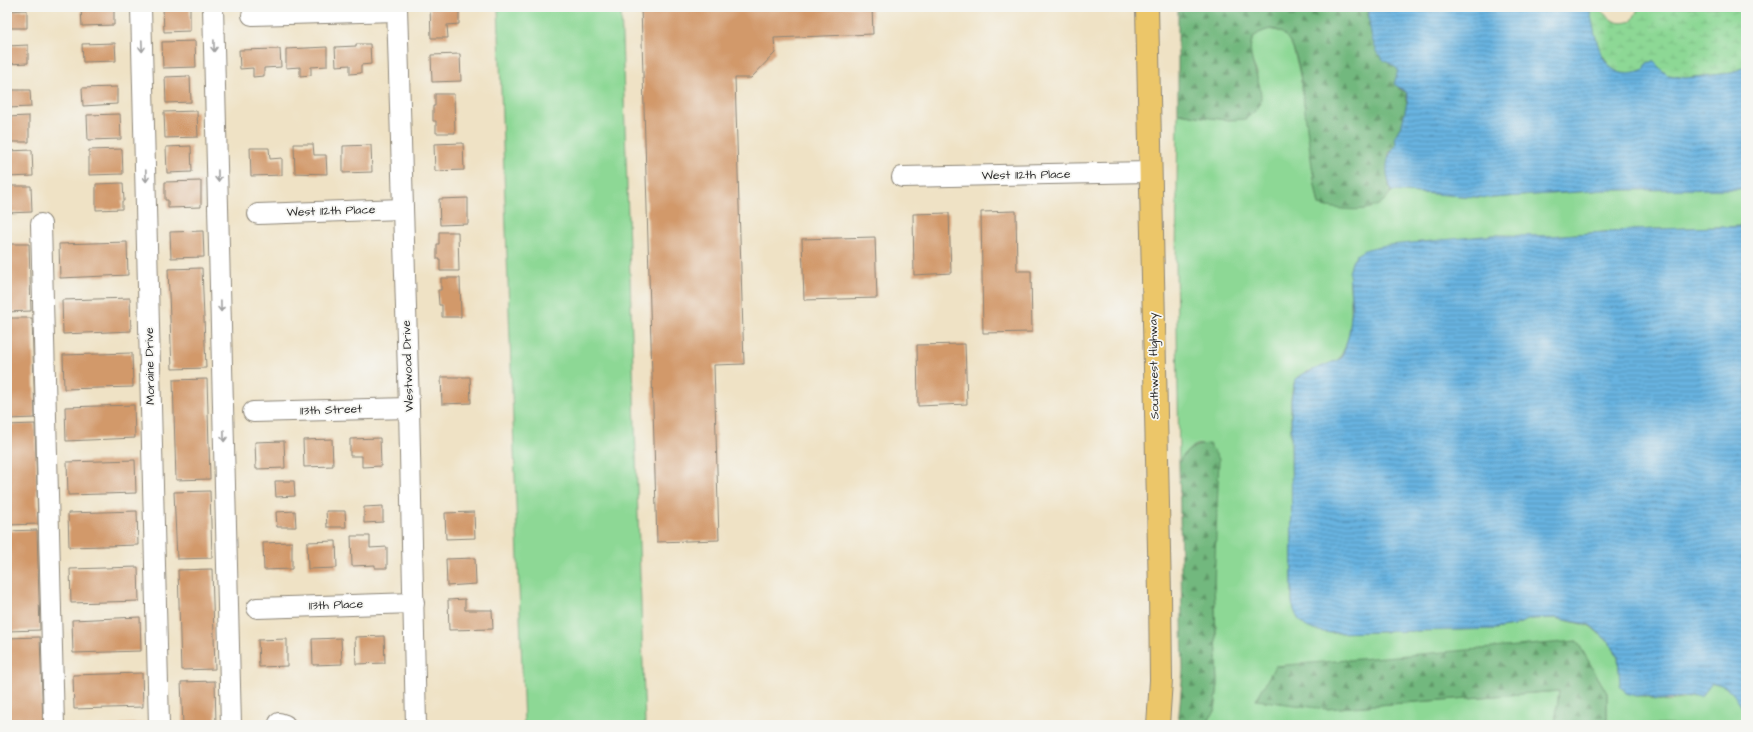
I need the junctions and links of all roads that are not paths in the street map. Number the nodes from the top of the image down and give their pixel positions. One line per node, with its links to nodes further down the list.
1 (141, 7): 16 (street, Moraine Drive, one-way to 16)
2 (213, 7): 17 (street, one-way to 17)
3 (1148, 7): 6 (main road, Southwest Highway)
4 (397, 9): 5 (street); 8 (street, Westwood Drive)
5 (252, 16)
6 (1150, 172): 7 (street, West 112th Place); 19 (main road, Southwest Highway)
7 (902, 177)
8 (403, 208): 9 (street, West 112th Place); 11 (street, Westwood Drive)
9 (258, 214)
10 (41, 224): 15 (street)
11 (409, 408): 12 (street, 113th Street); 13 (street, Westwood Drive)
12 (253, 412)
13 (414, 602): 14 (street, 113th Place); 18 (street, Westwood Drive)
14 (257, 608)
15 (54, 725)
16 (159, 725)
17 (231, 725)
18 (416, 725)
19 (1158, 725)

